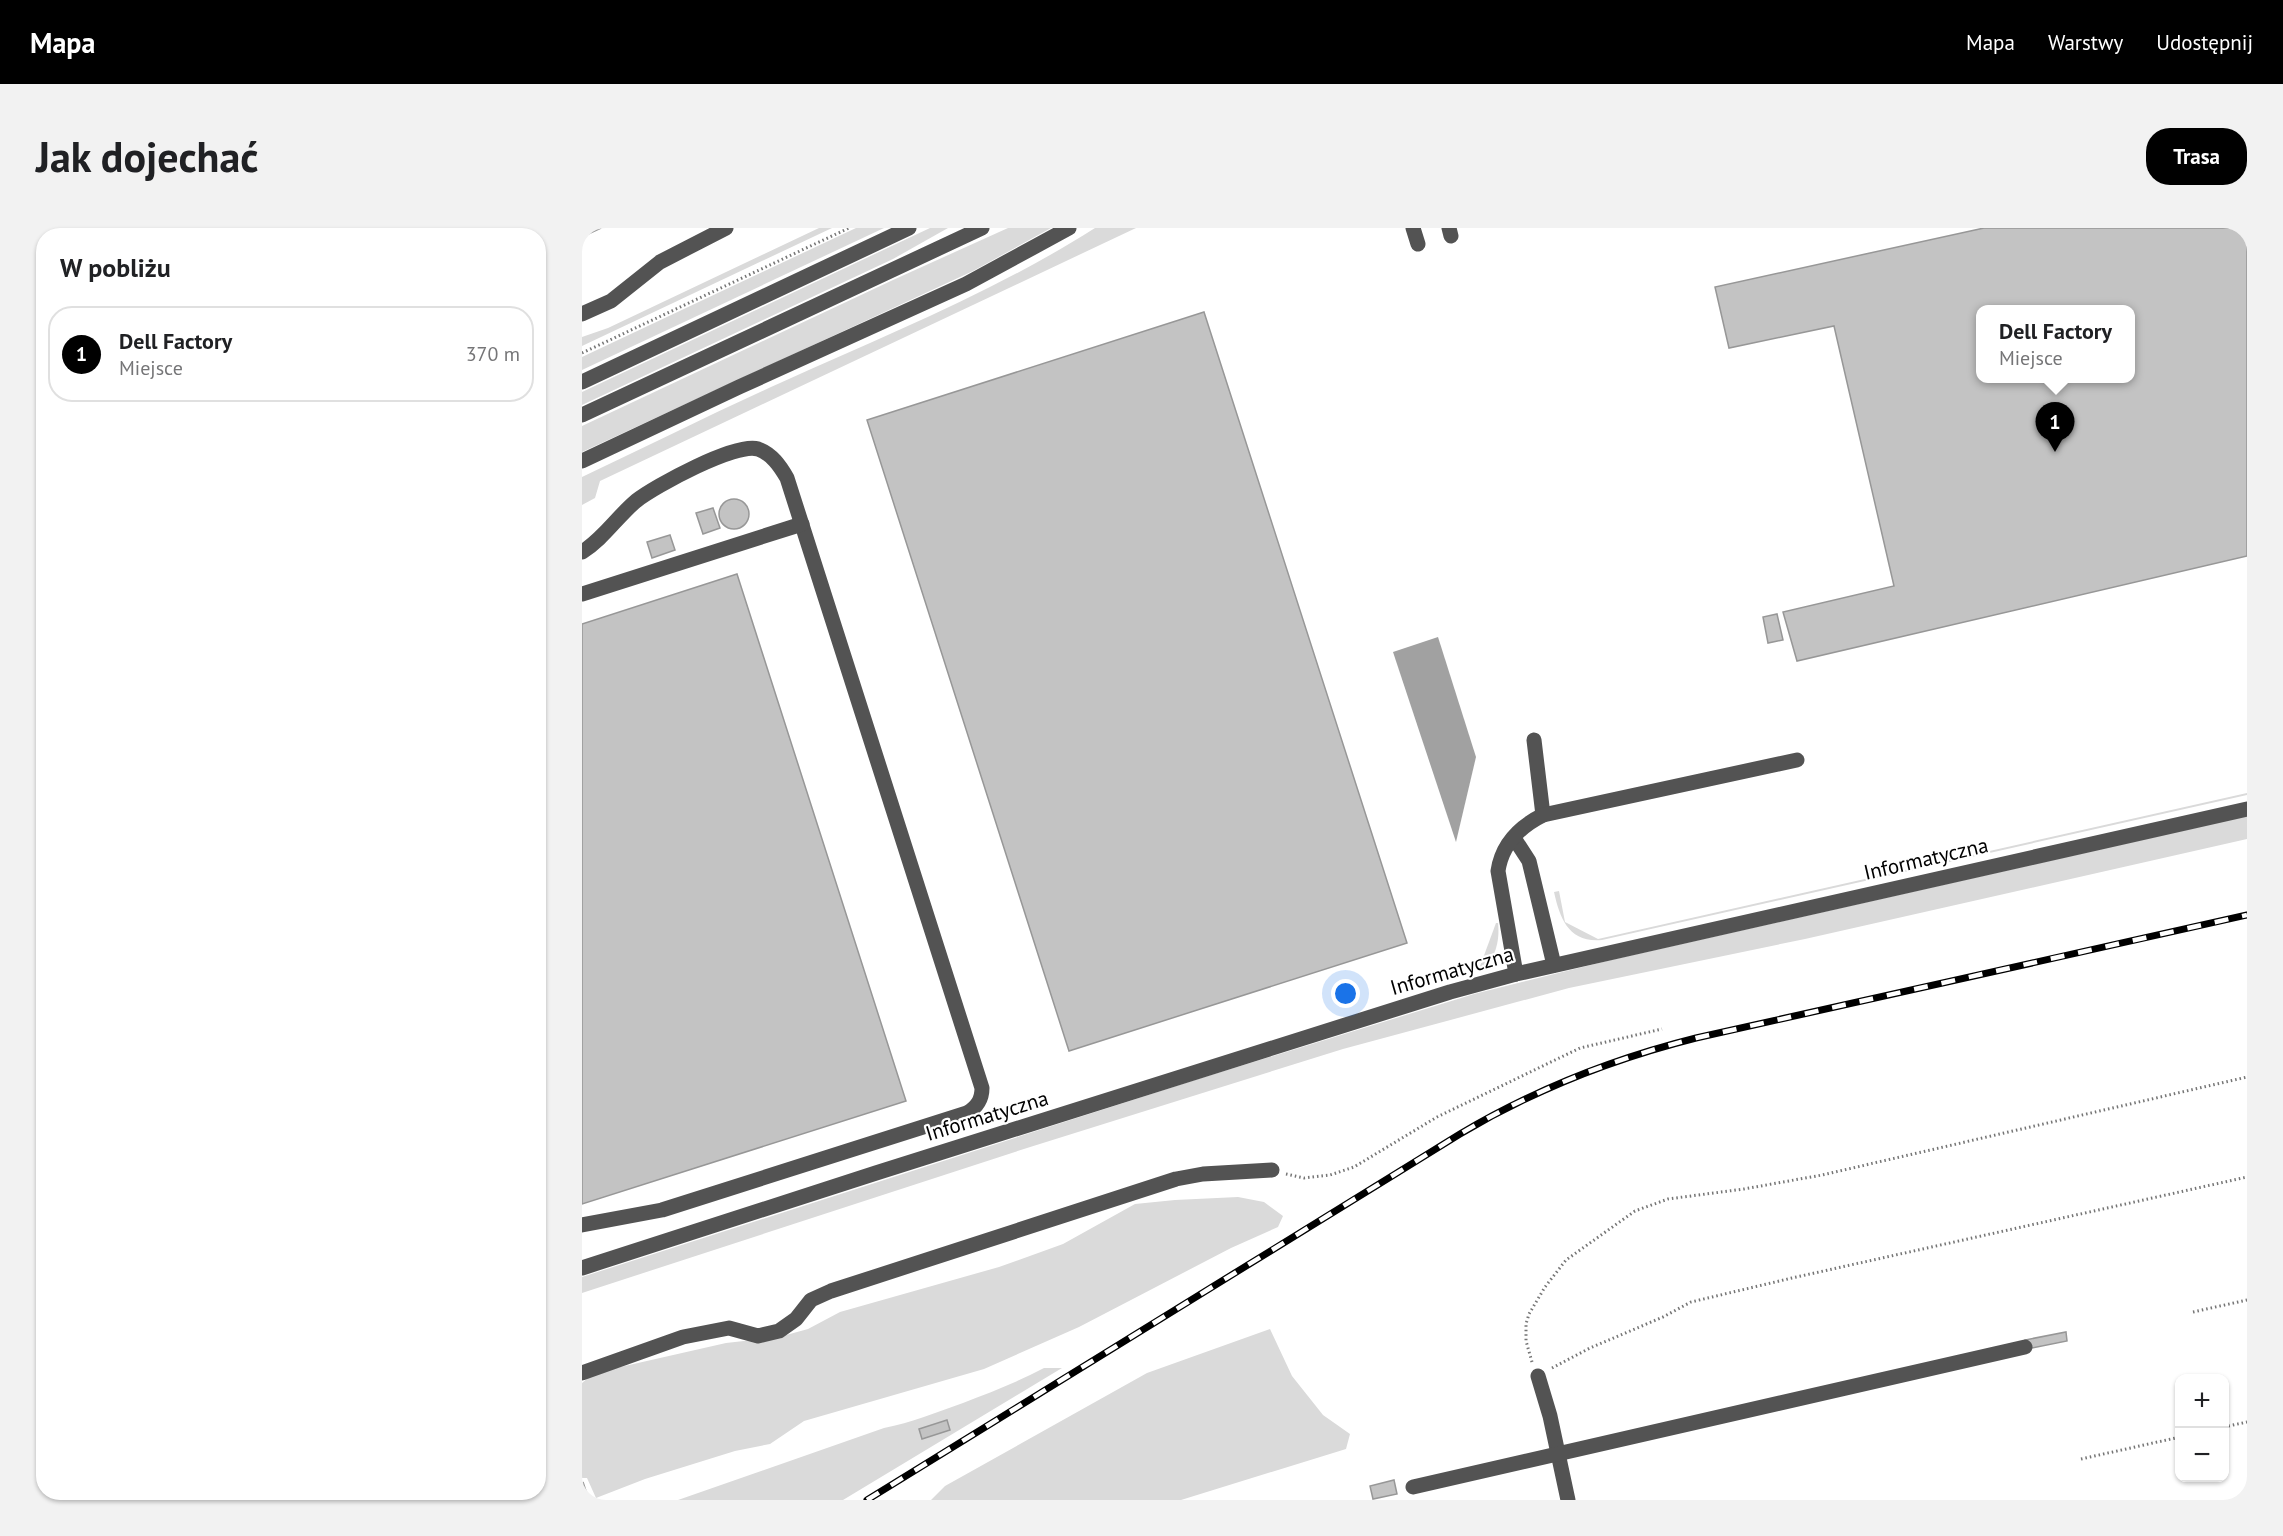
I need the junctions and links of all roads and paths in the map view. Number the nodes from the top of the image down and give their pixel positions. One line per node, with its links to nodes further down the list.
1 (849, 228): 9 (path)
2 (909, 228): 10 (street)
3 (982, 228): 11 (street)
4 (1068, 228): 12 (street)
5 (1413, 228): 7 (street)
6 (717, 230): 8 (street)
7 (1418, 244)
8 (582, 314)
9 (582, 353)
10 (582, 382)
11 (582, 414)
12 (582, 461)
13 (802, 524): 14 (street); 15 (street); 27 (street)
14 (582, 552)
15 (582, 594)
16 (1534, 740): 19 (street)
17 (1797, 760): 19 (street)
18 (2247, 809): 21 (street, Informatyczna)
19 (1543, 815): 20 (street)
20 (1514, 838): 21 (street); 22 (street)
21 (1554, 965): 22 (street, Informatyczna)
22 (1516, 974): 28 (street, Informatyczna)
23 (1662, 1029): 25 (path)
24 (2247, 1077): 33 (path)
25 (1272, 1170): 32 (street)
26 (2247, 1177): 33 (path)
27 (582, 1225)
28 (582, 1268)
29 (2247, 1300): 30 (path)
30 (2193, 1312)
31 (2025, 1347): 37 (street)
32 (582, 1373)
33 (1538, 1376): 37 (street)
34 (2247, 1422): 35 (path)
35 (2229, 1426)
36 (2175, 1438): 38 (path)
37 (1559, 1453): 39 (street); 40 (street)
38 (2081, 1459)
39 (1413, 1487)
40 (1568, 1500)

